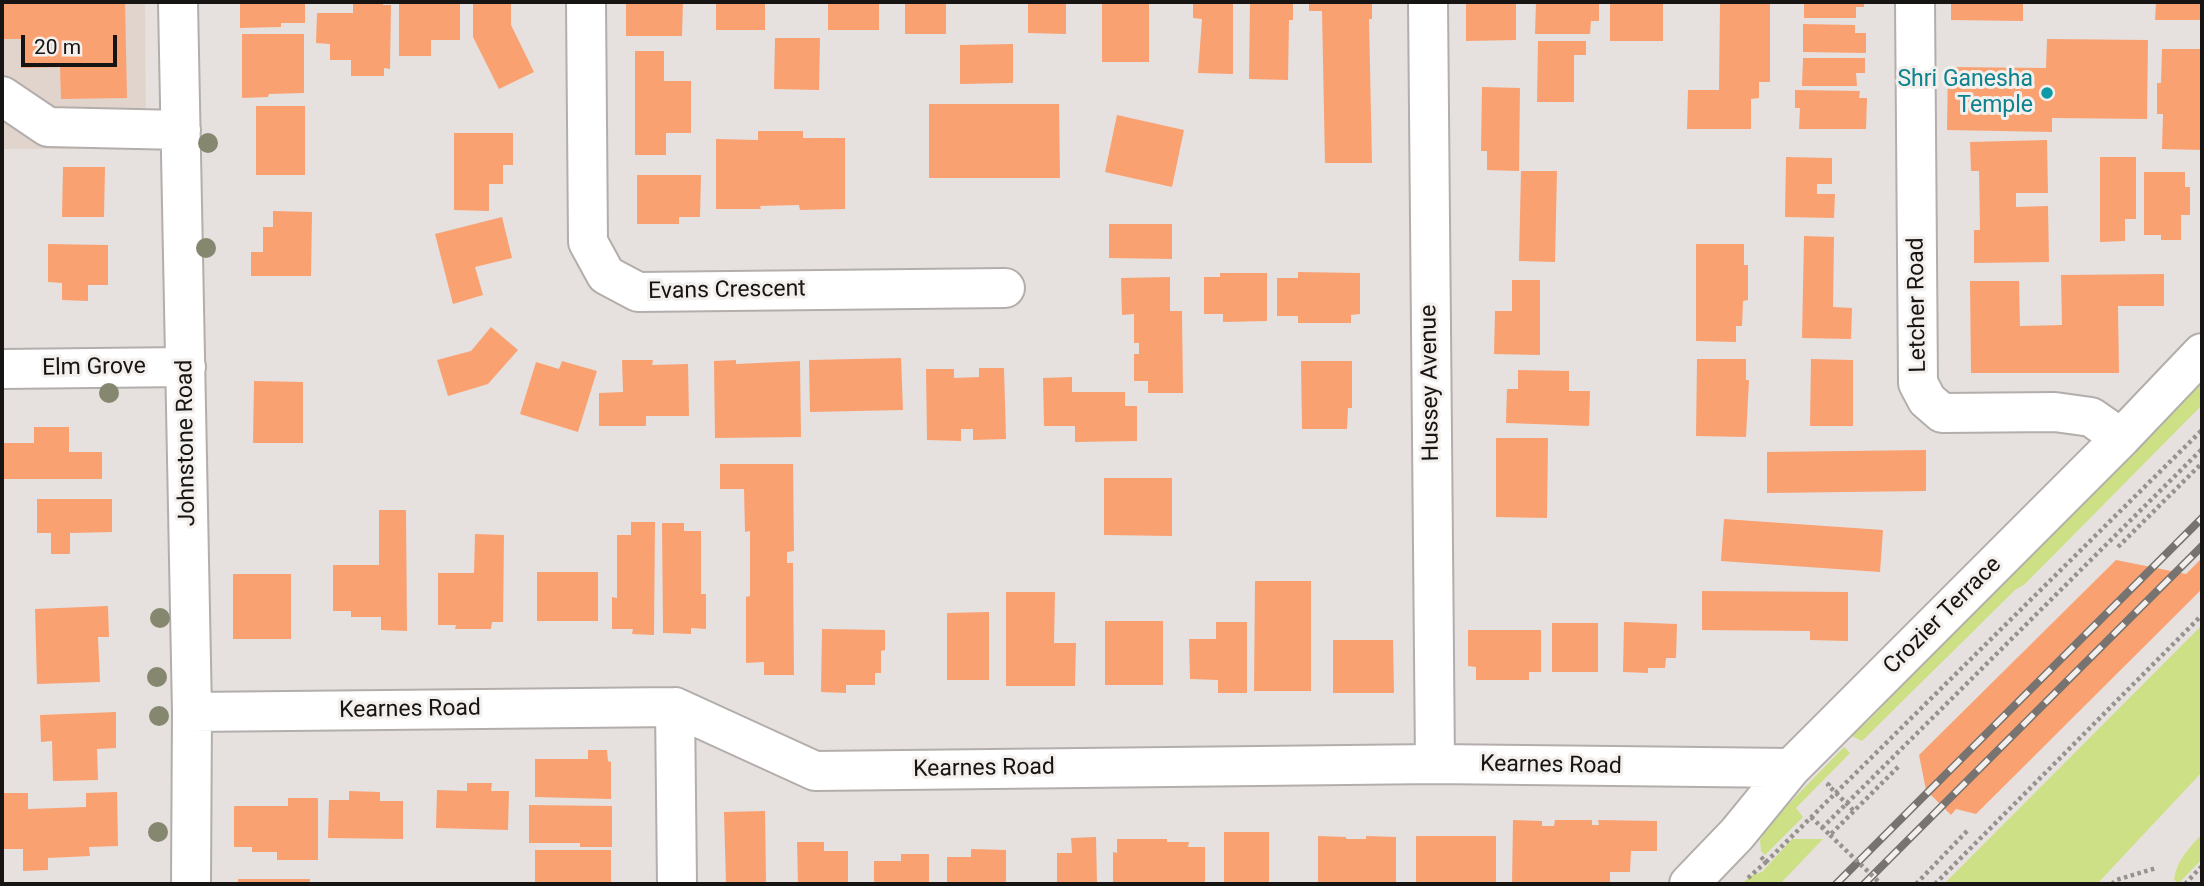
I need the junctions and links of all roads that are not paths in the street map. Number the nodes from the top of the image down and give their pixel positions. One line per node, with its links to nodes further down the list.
1 (178, 2): 6 (street, Johnstone Road)
2 (586, 2): 7 (street, Evans Crescent)
3 (1428, 2): 14 (street, Hussey Avenue)
4 (1915, 2): 11 (street, Letcher Road)
5 (2, 96): 6 (street)
6 (181, 130): 9 (street, Johnstone Road)
7 (1005, 288)
8 (2202, 353): 11 (street, Crozier Terrace)
9 (186, 367): 10 (street, Elm Grove); 13 (street, Johnstone Road)
10 (2, 369)
11 (2121, 438): 15 (street, Crozier Terrace)
12 (675, 707): 13 (street, Kearnes Road); 14 (street, Kearnes Road); 17 (street)
13 (192, 712): 16 (street, Johnstone Road)
14 (1435, 764): 15 (street, Kearnes Road)
15 (1791, 768): 18 (street, Crozier Terrace)
16 (191, 884)
17 (677, 884)
18 (1689, 884)

